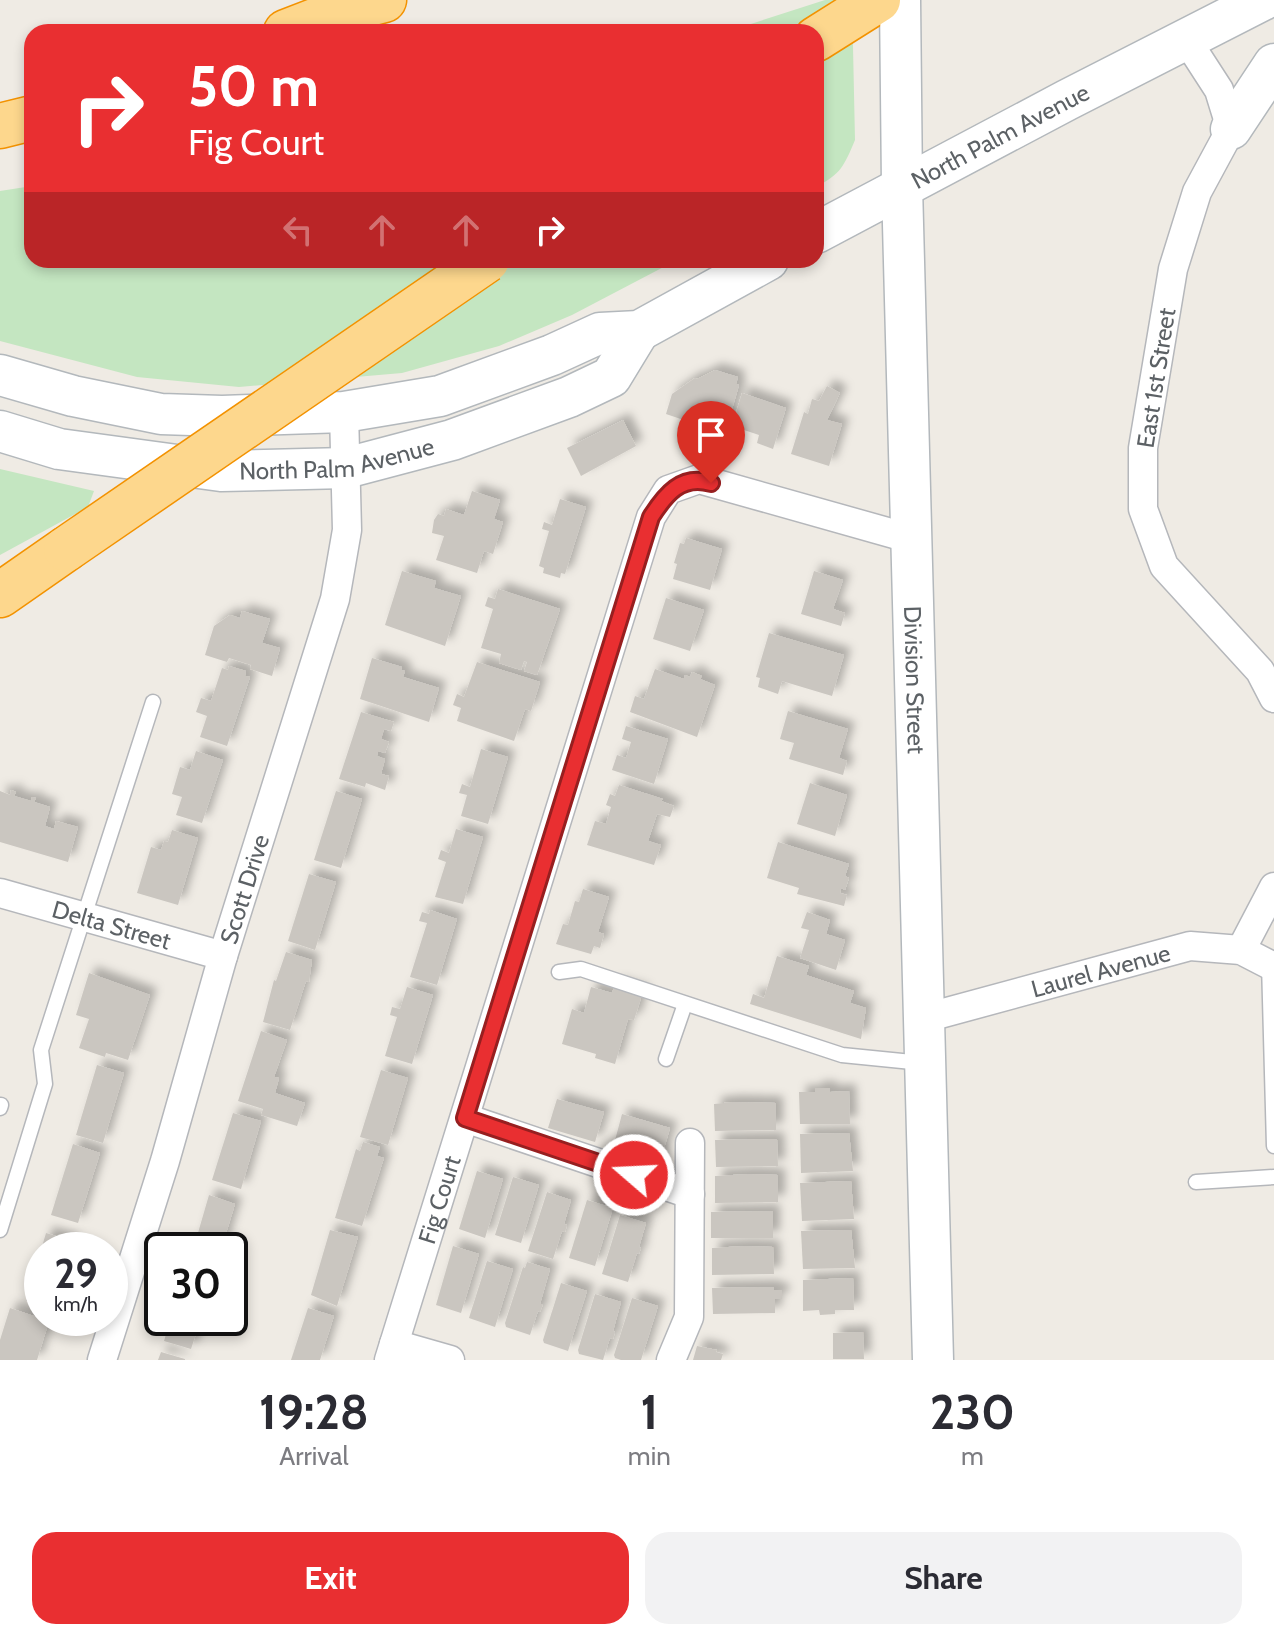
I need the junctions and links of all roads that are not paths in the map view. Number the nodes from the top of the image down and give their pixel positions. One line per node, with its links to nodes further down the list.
1 (384, 0): 5 (highway)
2 (878, 0): 6 (highway)
3 (900, 0): 12 (main road, Division Street)
4 (1263, 0): 7 (main road, North Palm Avenue)
5 (307, 24)
6 (824, 34)
7 (1186, 39): 11 (street); 12 (main road, North Palm Avenue)
8 (1274, 64): 11 (main road)
9 (24, 120): 10 (highway)
10 (0, 126)
11 (1231, 129): 23 (street, East 1st Street)
12 (902, 186): 13 (main road, North Palm Avenue); 21 (main road, Division Street)
13 (824, 229)
14 (475, 268): 22 (highway, bridge)
15 (753, 268): 16 (main road, North Palm Avenue)
16 (639, 331): 18 (main road, North Palm Avenue); 20 (main road, North Palm Avenue)
17 (0, 375): 18 (main road, North Palm Avenue)
18 (344, 412): 20 (street, Scott Drive)
19 (0, 431): 20 (main road, North Palm Avenue)
20 (346, 468): 30 (street, Scott Drive)
21 (912, 539): 34 (main road, Division Street); 37 (street, Fig Court)
22 (0, 595)
23 (1267, 666): 24 (street, East 1st Street)
24 (1274, 698)
25 (153, 702): 28 (lane)
26 (1274, 887): 29 (street)
27 (0, 893): 28 (street, Delta Street)
28 (84, 915): 30 (street, Delta Street); 43 (lane)
29 (1241, 950): 31 (street, Laurel Avenue); 34 (street, Laurel Avenue)
30 (223, 956): 45 (street, Scott Drive)
31 (1272, 965): 39 (lane)
32 (559, 972): 33 (lane)
33 (685, 1004): 35 (lane); 36 (lane)
34 (925, 1018): 36 (main road, Division Street)
35 (666, 1059)
36 (926, 1063): 48 (main road, Division Street)
37 (465, 1118): 42 (street); 44 (street, Fig Court)
38 (690, 1143): 42 (street)
39 (1274, 1146)
40 (1274, 1177): 41 (lane)
41 (1196, 1182)
42 (690, 1194): 47 (street)
43 (0, 1230)
44 (392, 1352): 46 (street)
45 (102, 1360)
46 (450, 1360)
47 (671, 1360)
48 (933, 1360)

